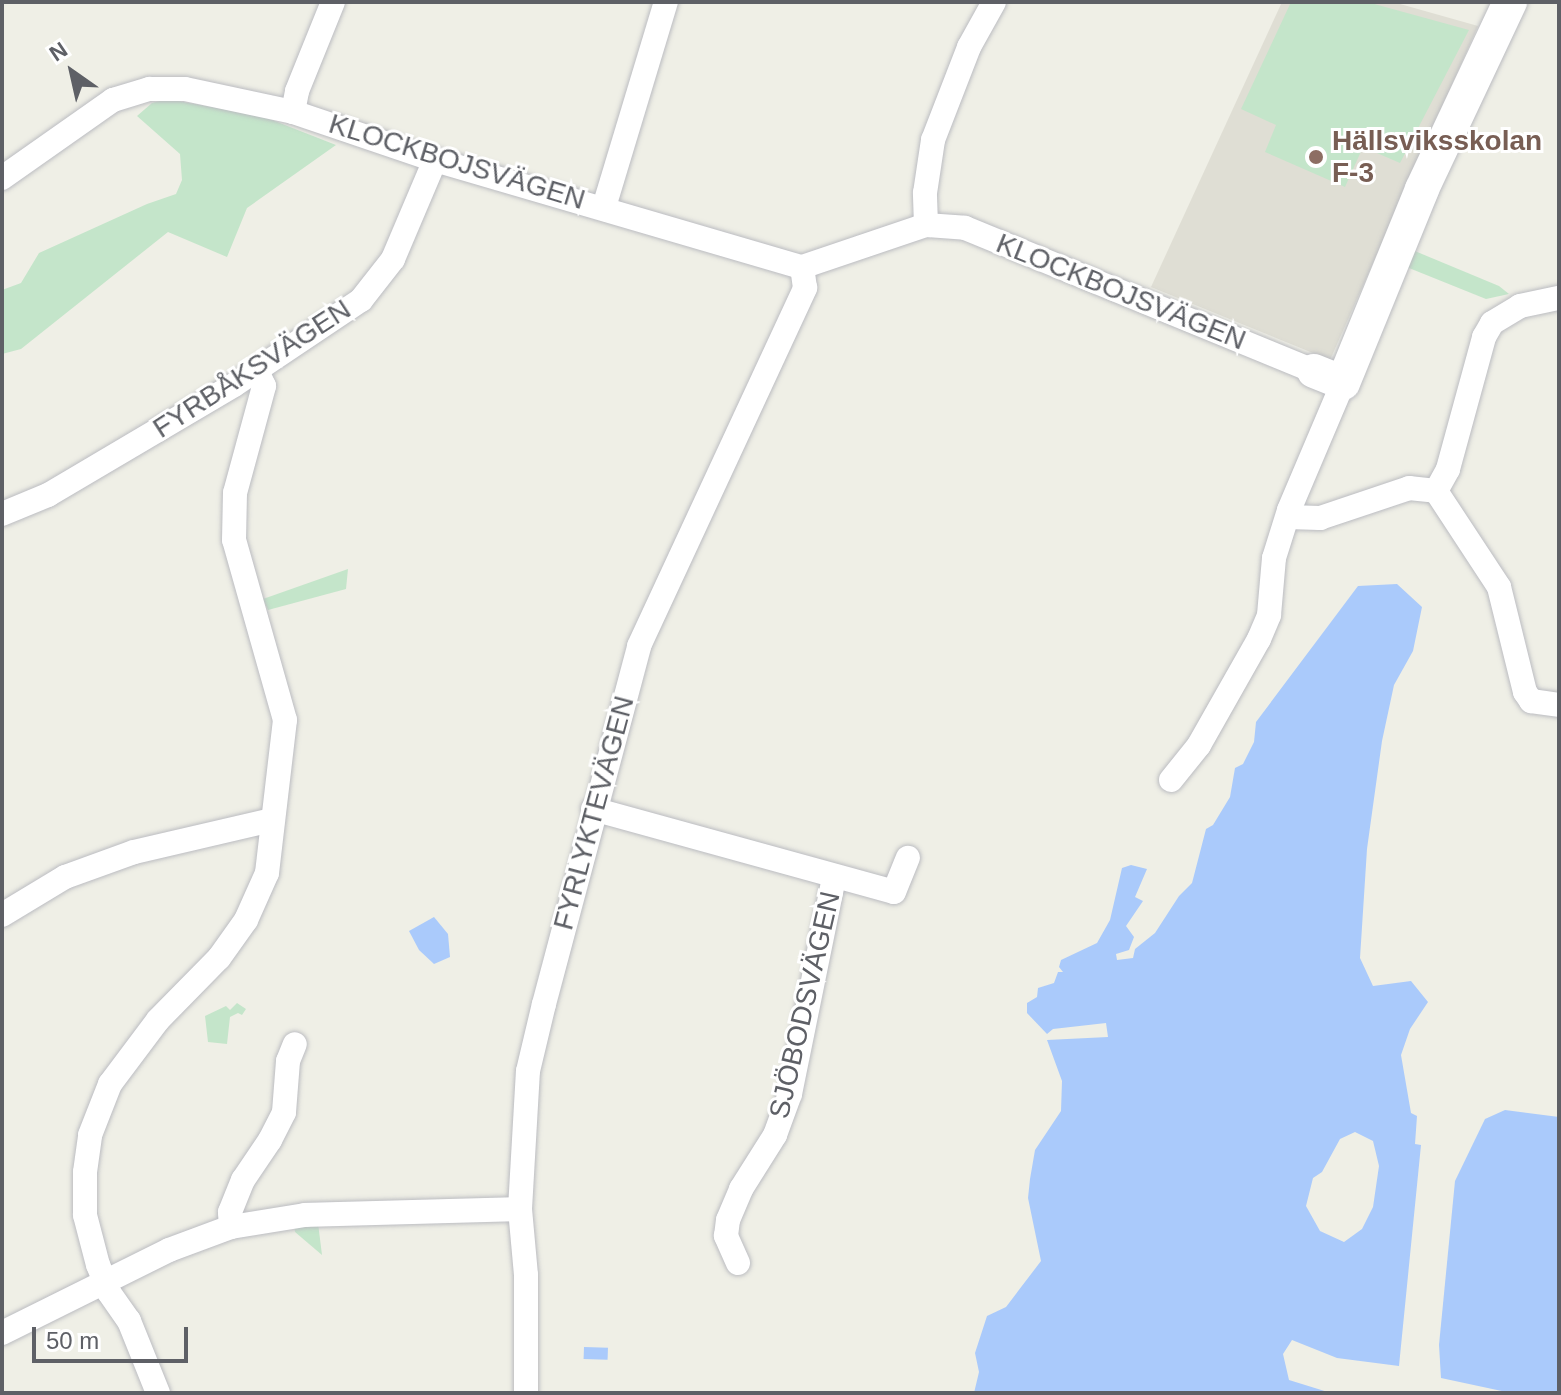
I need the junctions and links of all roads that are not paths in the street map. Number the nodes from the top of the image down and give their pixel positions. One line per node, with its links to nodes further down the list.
1 (333, 2): 5 (street)
2 (666, 2): 8 (street)
3 (994, 2): 9 (street)
4 (1510, 2): 13 (street)
5 (293, 112): 6 (street, KLOCKBOJSVÄGEN); 7 (street, KLOCKBOJSVÄGEN)
6 (435, 160): 8 (street, KLOCKBOJSVÄGEN); 12 (street, FYRBÅKSVÄGEN)
7 (2, 178)
8 (604, 207): 10 (street, KLOCKBOJSVÄGEN)
9 (926, 225): 10 (street, KLOCKBOJSVÄGEN); 13 (street, KLOCKBOJSVÄGEN)
10 (802, 267): 19 (street, FYRLYKTEVÄGEN)
11 (1559, 298): 14 (street)
12 (257, 371): 15 (street, FYRBÅKSVÄGEN); 20 (street)
13 (1328, 377): 16 (street)
14 (1436, 491): 16 (street); 17 (street)
15 (2, 514)
16 (1288, 517): 18 (street)
17 (1559, 705)
18 (1171, 780)
19 (593, 809): 22 (street, SJÖBODSVÄGEN); 25 (street, FYRLYKTEVÄGEN)
20 (272, 820): 23 (street); 28 (street)
21 (908, 858): 22 (street, SJÖBODSVÄGEN)
22 (834, 877): 27 (street, SJÖBODSVÄGEN)
23 (2, 915)
24 (295, 1044): 26 (street)
25 (520, 1209): 26 (street); 31 (street, FYRLYKTEVÄGEN)
26 (231, 1227): 28 (street)
27 (738, 1263)
28 (103, 1281): 29 (street); 30 (street)
29 (2, 1333)
30 (158, 1393)
31 (526, 1393)

